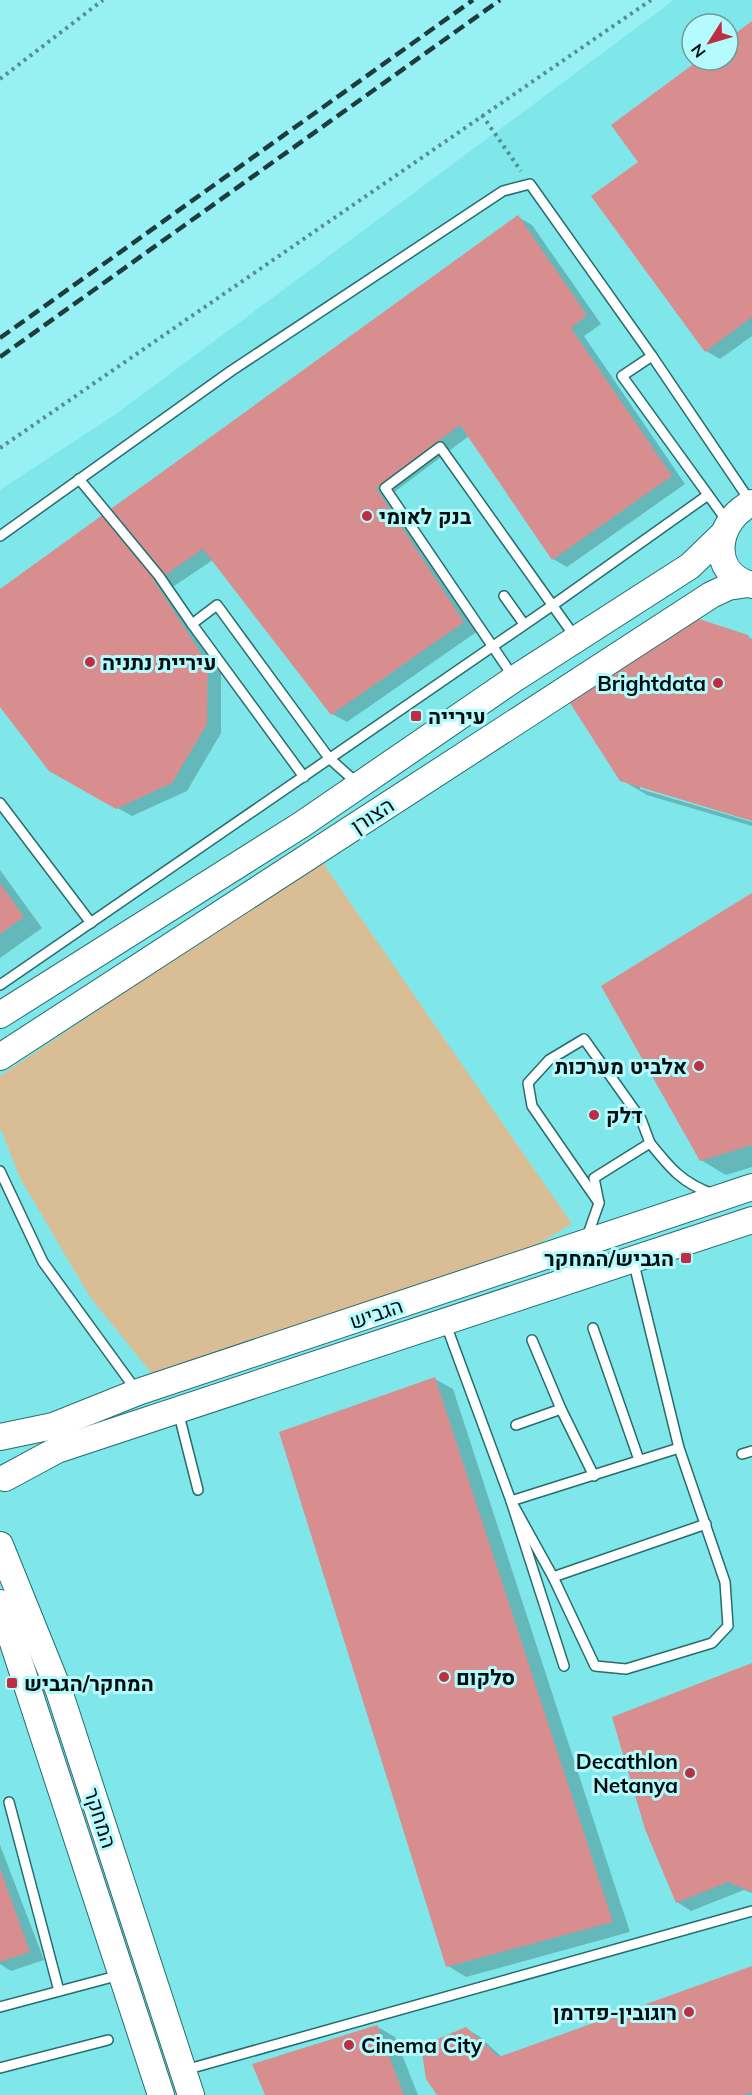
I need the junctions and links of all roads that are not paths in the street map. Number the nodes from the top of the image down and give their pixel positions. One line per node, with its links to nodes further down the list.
1 (652, 356): 2 (lane); 3 (lane); 4 (lane)
2 (79, 478): 6 (lane); 10 (lane)
3 (708, 495): 5 (lane); 9 (lane)
4 (752, 503): 5 (street, הצורן)
5 (725, 528): 7 (street); 12 (street, הצורן)
6 (0, 536)
7 (750, 585): 22 (street, הצורן)
8 (504, 596): 11 (lane)
9 (553, 605): 11 (lane); 12 (lane); 13 (lane)
10 (192, 624): 15 (lane); 16 (lane)
11 (524, 624): 13 (lane)
12 (576, 639): 14 (street, הצורן)
13 (492, 645): 14 (lane); 15 (lane)
14 (514, 679): 17 (street, הצורן)
15 (329, 758): 16 (lane); 17 (lane)
16 (304, 777): 19 (lane)
17 (359, 785): 21 (street, הצורן)
18 (0, 803): 19 (lane)
19 (91, 923): 20 (lane)
20 (0, 985)
21 (0, 1015)
22 (0, 1057)
23 (650, 1143): 26 (lane); 27 (lane); 27 (lane)
24 (0, 1171): 34 (lane)
25 (752, 1187): 26 (street, הגביש)
26 (721, 1197): 29 (street, הגביש)
27 (599, 1203): 29 (lane)
28 (752, 1220): 30 (street, הגביש)
29 (586, 1242): 34 (street, הגביש)
30 (633, 1259): 31 (street, הגביש); 39 (lane)
31 (445, 1321): 35 (street, הגביש); 46 (lane)
32 (593, 1328): 42 (lane)
33 (532, 1340): 36 (lane)
34 (138, 1392): 38 (street, הגביש)
35 (177, 1409): 44 (street, הגביש); 45 (lane)
36 (561, 1409): 37 (lane); 43 (lane)
37 (516, 1425)
38 (0, 1437)
39 (679, 1448): 42 (lane); 47 (lane)
40 (752, 1451): 41 (lane)
41 (742, 1454)
42 (639, 1460): 43 (lane)
43 (594, 1476): 46 (lane)
44 (2, 1478)
45 (198, 1490)
46 (511, 1501): 49 (lane); 51 (lane)
47 (706, 1524): 49 (lane); 49 (lane)
48 (0, 1545): 59 (street, המחקר)
49 (553, 1577)
50 (0, 1603): 54 (street, המחקר)
51 (564, 1665)
52 (9, 1802): 55 (lane)
53 (752, 1911): 59 (lane)
54 (122, 1974): 55 (lane); 60 (street, המחקר)
55 (58, 1991): 56 (lane)
56 (0, 2007)
57 (108, 2040): 58 (lane)
58 (0, 2068)
59 (183, 2071): 61 (street, המחקר)
60 (161, 2095)
61 (191, 2095)

